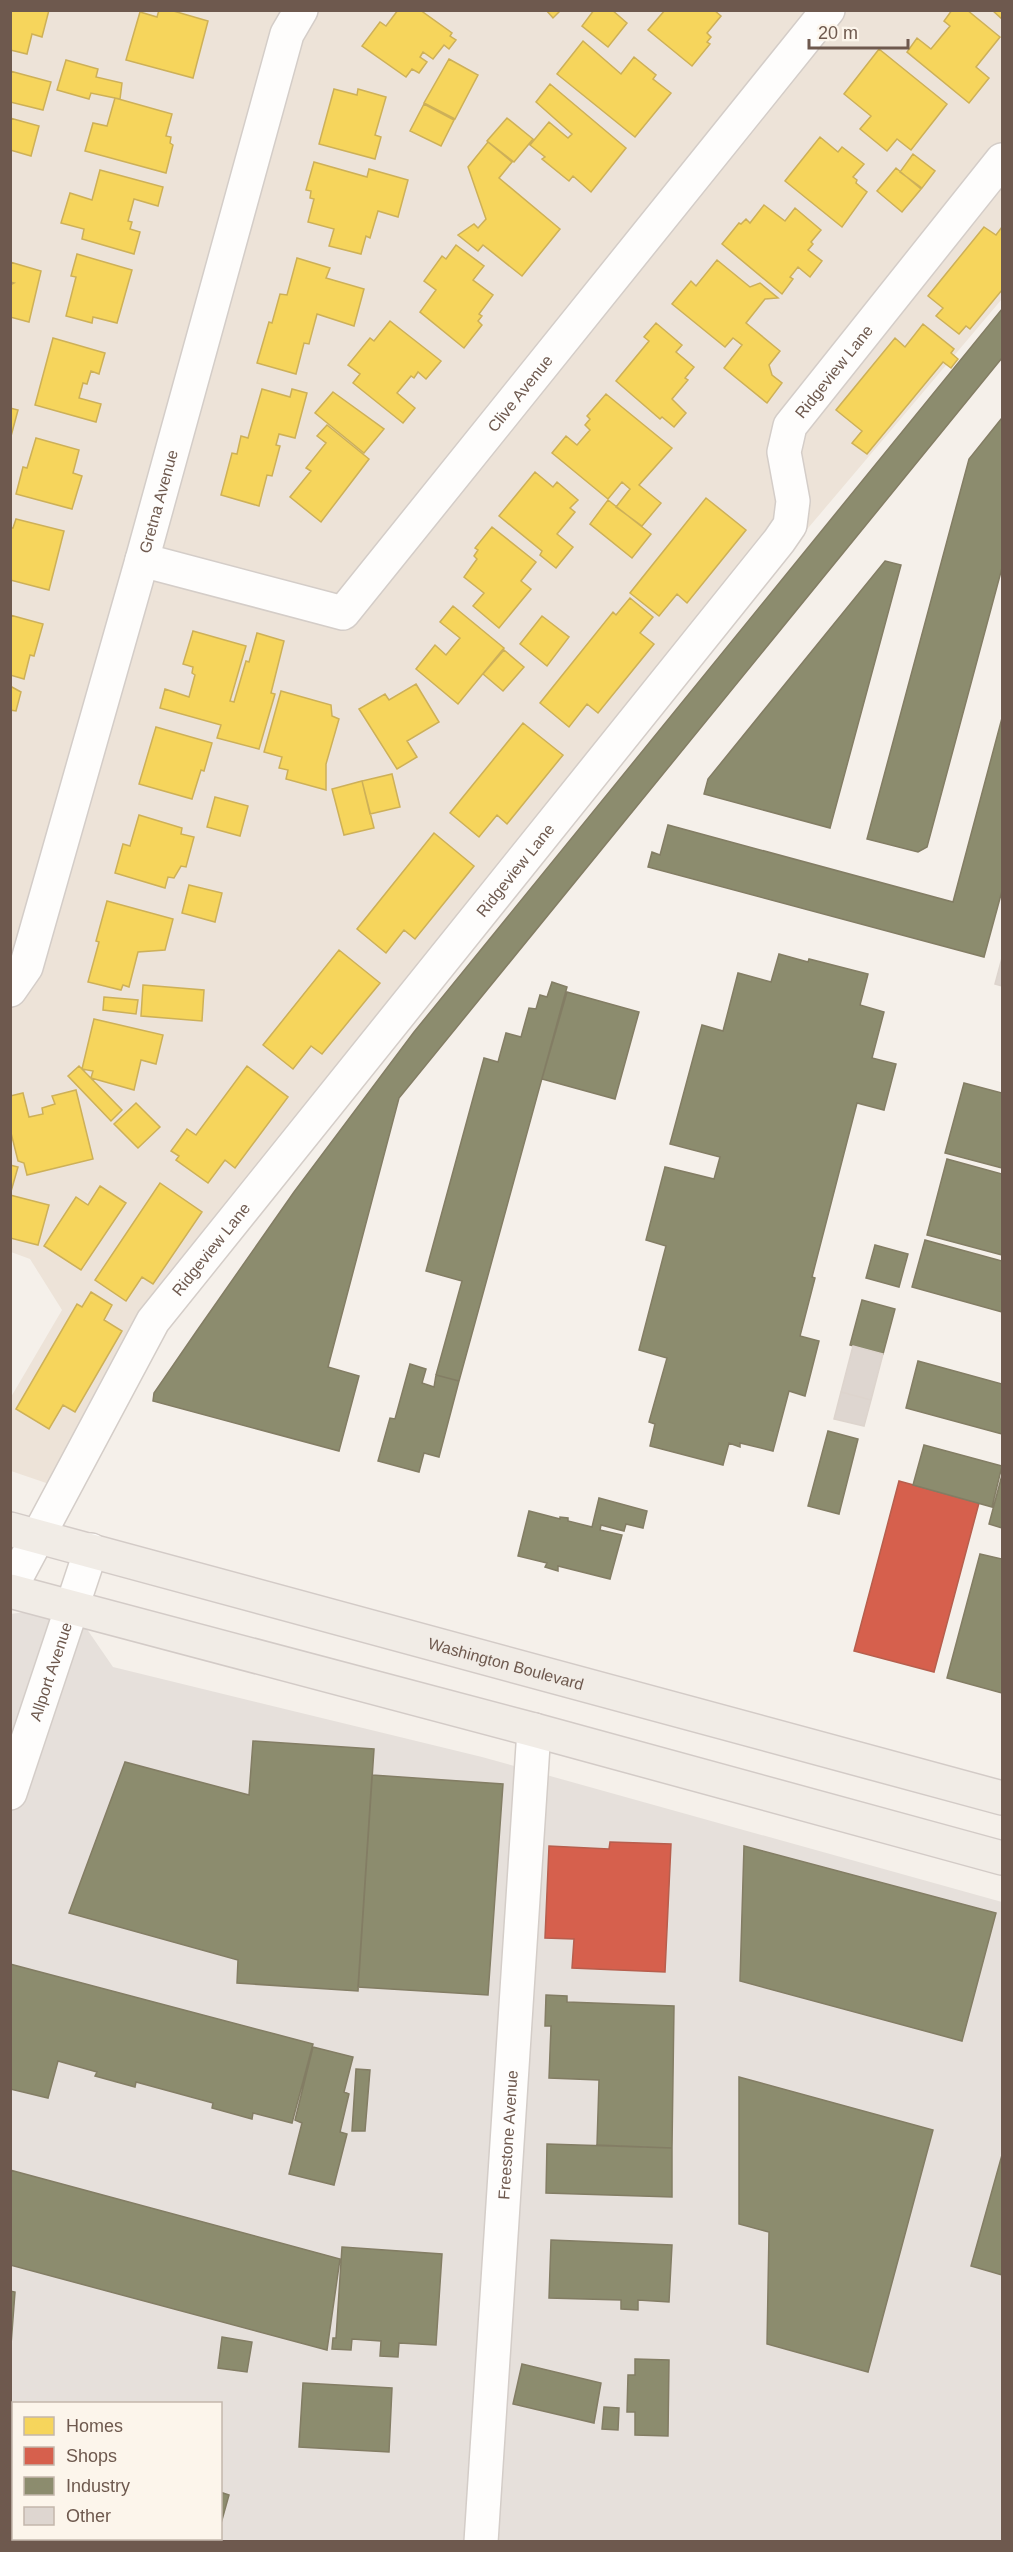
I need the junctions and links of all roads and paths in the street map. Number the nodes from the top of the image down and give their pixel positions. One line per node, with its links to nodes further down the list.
1 (301, 10): 4 (street, Gretna Avenue)
2 (828, 10): 4 (street, Clive Avenue)
3 (1002, 160): 6 (street, Ridgeview Lane)
4 (142, 560): 5 (street, Gretna Avenue)
5 (10, 990)
6 (24, 1533): 7 (main road, Washington Boulevard); 8 (street, Ridgeview Lane)
7 (91, 1550): 9 (street, Allport Avenue); 12 (main road, Washington Boulevard)
8 (10, 1590): 9 (main road)
9 (71, 1606): 10 (main road); 11 (street, Allport Avenue)
10 (534, 1730): 13 (main road); 14 (street, Freestone Avenue)
11 (10, 1793)
12 (1002, 1798)
13 (1002, 1858)
14 (481, 2541)

